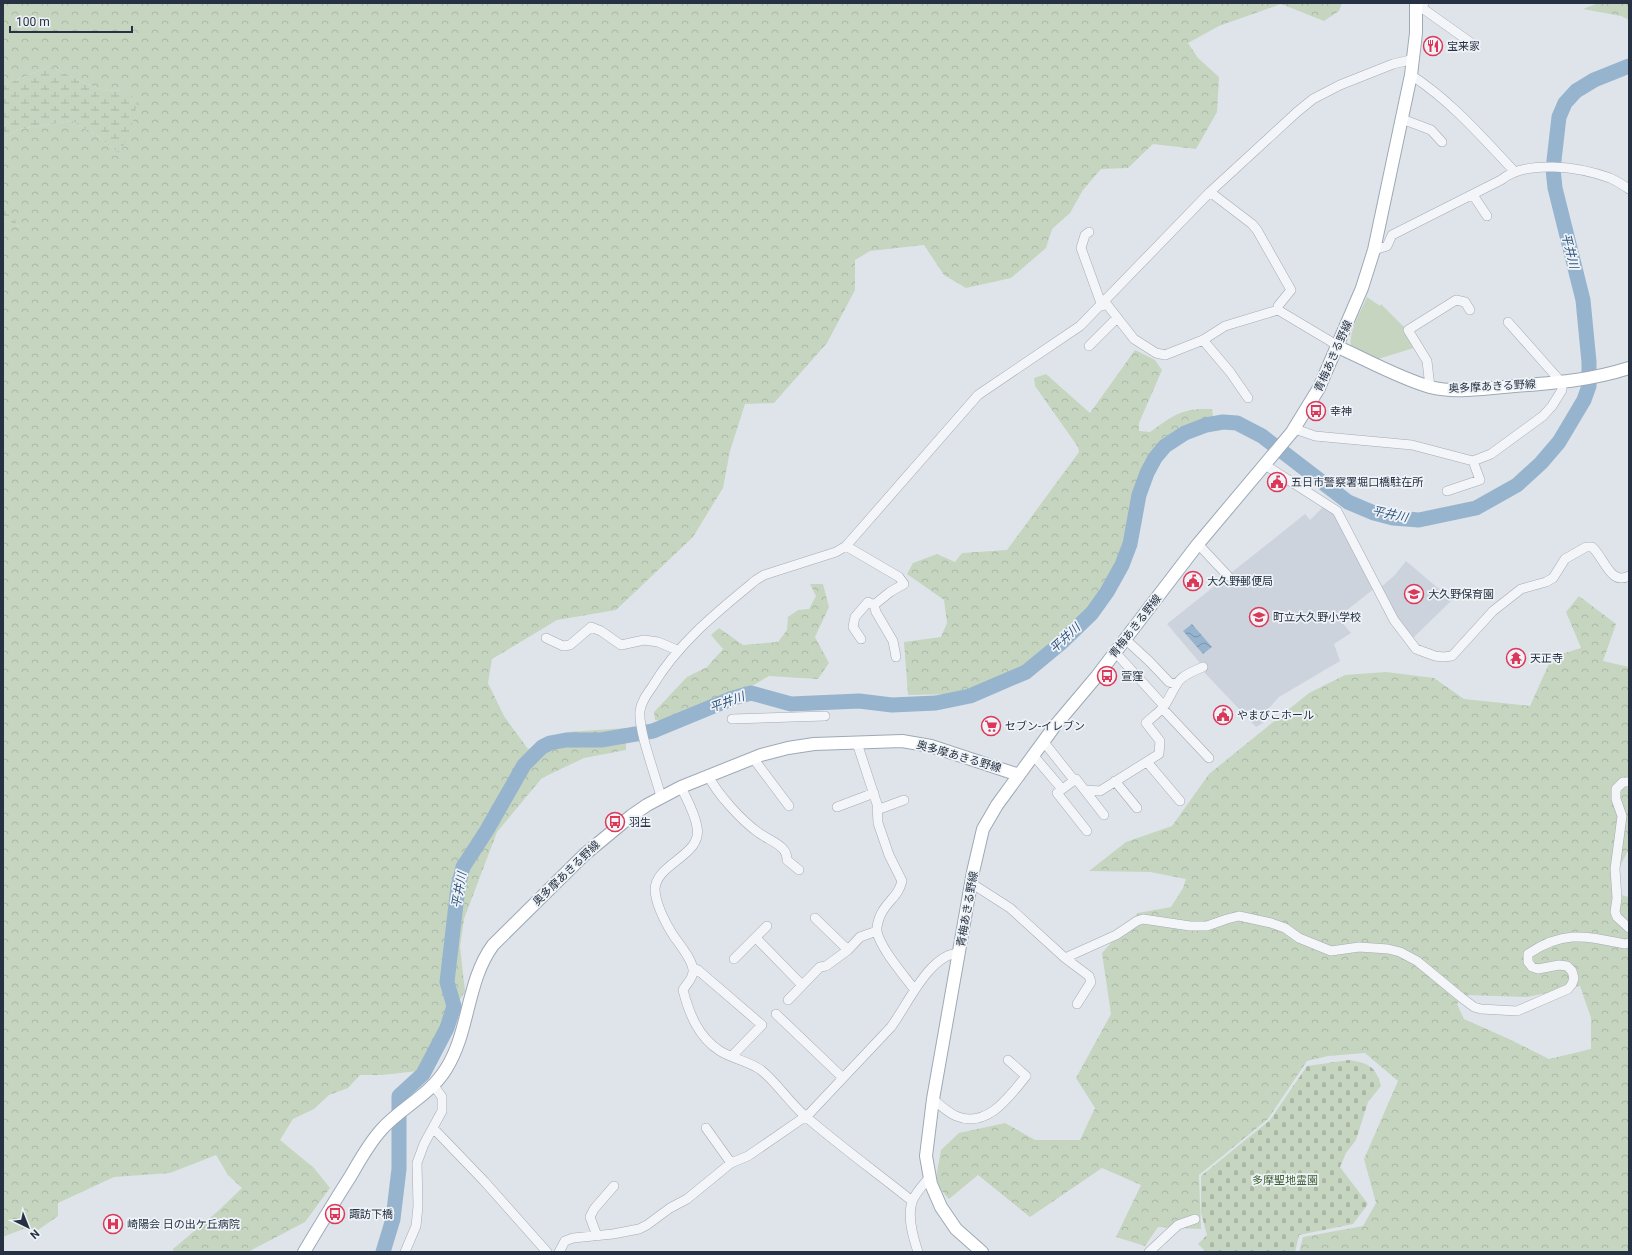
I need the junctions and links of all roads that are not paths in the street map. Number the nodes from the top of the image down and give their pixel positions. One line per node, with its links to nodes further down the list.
1 (1432, 3): 2 (street)
2 (1420, 6): 3 (street); 4 (main road, 青梅あきる野線)
3 (1470, 42)
4 (1414, 59): 5 (main road, 青梅あきる野線); 10 (street)
5 (1411, 75): 6 (main road, 青梅あきる野線); 8 (street)
6 (1402, 119): 7 (street); 14 (main road, 青梅あきる野線)
7 (1442, 142)
8 (1514, 171): 9 (street); 11 (street)
9 (1629, 189)
10 (1210, 192): 15 (street); 16 (street)
11 (1473, 195): 12 (street); 14 (street)
12 (1488, 216)
13 (1089, 232): 15 (street)
14 (1374, 250): 22 (main road, 青梅あきる野線)
15 (1103, 304): 18 (street); 32 (street)
16 (1278, 310): 20 (street); 22 (street)
17 (1470, 310): 25 (street)
18 (1117, 318): 20 (street); 21 (street)
19 (1508, 322): 24 (street)
20 (1203, 340): 26 (street)
21 (1089, 346)
22 (1338, 347): 25 (main road, 奥多摩あきる野線); 27 (main road, 青梅あきる野線)
23 (1629, 368): 24 (main road, 奥多摩あきる野線)
24 (1562, 383): 25 (main road, 奥多摩あきる野線); 28 (street)
25 (1430, 387)
26 (1248, 398)
27 (1293, 430): 28 (street); 29 (main road, 青梅あきる野線)
28 (1473, 461): 30 (street)
29 (1267, 463): 31 (main road, 青梅あきる野線); 34 (street)
30 (1447, 491)
31 (1198, 544): 33 (street); 37 (main road, 青梅あきる野線)
32 (846, 546): 35 (street); 39 (street)
33 (1228, 576)
34 (1629, 576)
35 (874, 605): 38 (street); 41 (street)
36 (546, 638): 39 (street)
37 (1125, 639): 40 (main road, 青梅あきる野線); 43 (street)
38 (861, 640)
39 (677, 650): 62 (street)
40 (1115, 652): 44 (street); 47 (main road, 青梅あきる野線)
41 (896, 657)
42 (1204, 667): 43 (street)
43 (1175, 684): 44 (street)
44 (1163, 707): 51 (street); 52 (street)
45 (825, 716): 46 (street)
46 (732, 719)
47 (1043, 741): 49 (main road, 青梅あきる野線); 55 (street)
48 (857, 743): 50 (main road, 奥多摩あきる野線); 53 (main road, 奥多摩あきる野線); 61 (street)
49 (1033, 755): 53 (main road, 青梅あきる野線); 59 (street)
50 (753, 758): 54 (main road, 奥多摩あきる野線); 65 (street)
51 (1209, 758)
52 (1148, 763): 56 (street); 64 (street)
53 (1019, 774): 72 (main road, 青梅あきる野線)
54 (708, 775): 58 (main road, 奥多摩あきる野線); 71 (street)
55 (1074, 780): 59 (street); 60 (street)
56 (1115, 781): 60 (street); 67 (street)
57 (1629, 782): 75 (street)
58 (682, 787): 62 (main road, 奥多摩あきる野線); 83 (street)
59 (1062, 790): 70 (street)
60 (1085, 790): 69 (street)
61 (874, 793): 66 (street); 68 (street)
62 (661, 797): 92 (main road, 奥多摩あきる野線)
63 (904, 800): 68 (street)
64 (1180, 801)
65 (789, 806)
66 (837, 807)
67 (1137, 808)
68 (877, 810): 76 (street)
69 (1104, 815)
70 (1087, 832)
71 (799, 870)
72 (972, 883): 80 (main road, 青梅あきる野線); 81 (street)
73 (815, 918): 79 (street)
74 (767, 926): 77 (street)
75 (1629, 928)
76 (877, 931): 79 (street); 85 (street)
77 (756, 938): 82 (street); 84 (street)
78 (1629, 943): 81 (street)
79 (848, 950): 84 (street)
80 (959, 953): 85 (street); 93 (main road, 青梅あきる野線)
81 (1066, 958): 87 (street)
82 (734, 959)
83 (693, 968): 89 (street); 89 (street)
84 (802, 985): 86 (street)
85 (914, 989): 91 (street)
86 (788, 1000)
87 (1077, 1004)
88 (776, 1014): 91 (street)
89 (732, 1056): 94 (street)
90 (1008, 1060): 93 (street)
91 (843, 1078): 94 (street)
92 (430, 1090): 95 (street); 103 (main road, 奥多摩あきる野線)
93 (933, 1099): 98 (main road, 青梅あきる野線)
94 (806, 1116): 97 (street); 100 (street)
95 (433, 1128): 104 (street); 105 (street)
96 (706, 1128): 97 (street)
97 (731, 1163): 102 (street)
98 (929, 1178): 100 (street); 108 (main road, 青梅あきる野線)
99 (614, 1186): 102 (street)
100 (912, 1201): 107 (street)
101 (1195, 1219): 109 (street)
102 (597, 1236): 106 (street)
103 (304, 1252)
104 (405, 1252)
105 (547, 1252)
106 (559, 1252)
107 (918, 1252)
108 (982, 1252)
109 (1149, 1252)

